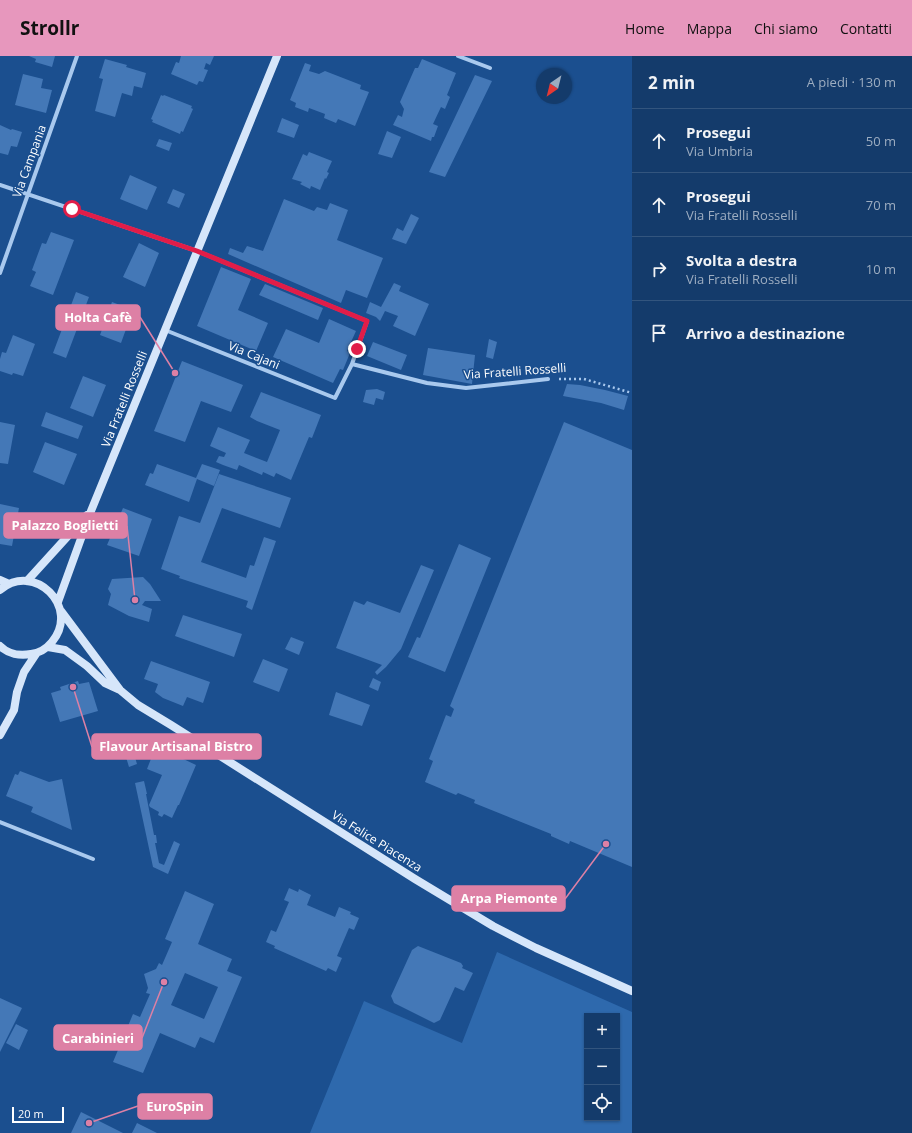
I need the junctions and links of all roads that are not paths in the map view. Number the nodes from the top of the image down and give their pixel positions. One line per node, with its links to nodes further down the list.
1 (77, 56): 6 (street, Via Campania)
2 (277, 56): 7 (street, Via Fratelli Rosselli)
3 (458, 56): 4 (street)
4 (490, 68)
5 (0, 185): 6 (street)
6 (28, 195): 7 (street); 8 (street, Via Campania)
7 (197, 251): 9 (street, Via Fratelli Rosselli); 10 (street)
8 (0, 273)
9 (165, 330): 10 (street, Via Cajani); 12 (street, Via Fratelli Rosselli)
10 (352, 364): 11 (street, Via Fratelli Rosselli)
11 (548, 379)
12 (91, 511): 14 (street, Via Fratelli Rosselli); 17 (street, Via Fratelli Rosselli)
13 (0, 580): 15 (street)
14 (27, 581): 15 (street); 17 (street)
15 (9, 584): 16 (street)
16 (0, 590)
17 (58, 602): 18 (street)
18 (61, 611): 20 (street); 22 (street, Via Felice Piacenza)
19 (0, 646): 21 (street)
20 (48, 647): 21 (street); 22 (street, Via Felice Piacenza)
21 (36, 654): 23 (street)
22 (120, 690): 26 (street, Via Felice Piacenza)
23 (0, 735)
24 (0, 822): 25 (street)
25 (93, 859)
26 (632, 991)

